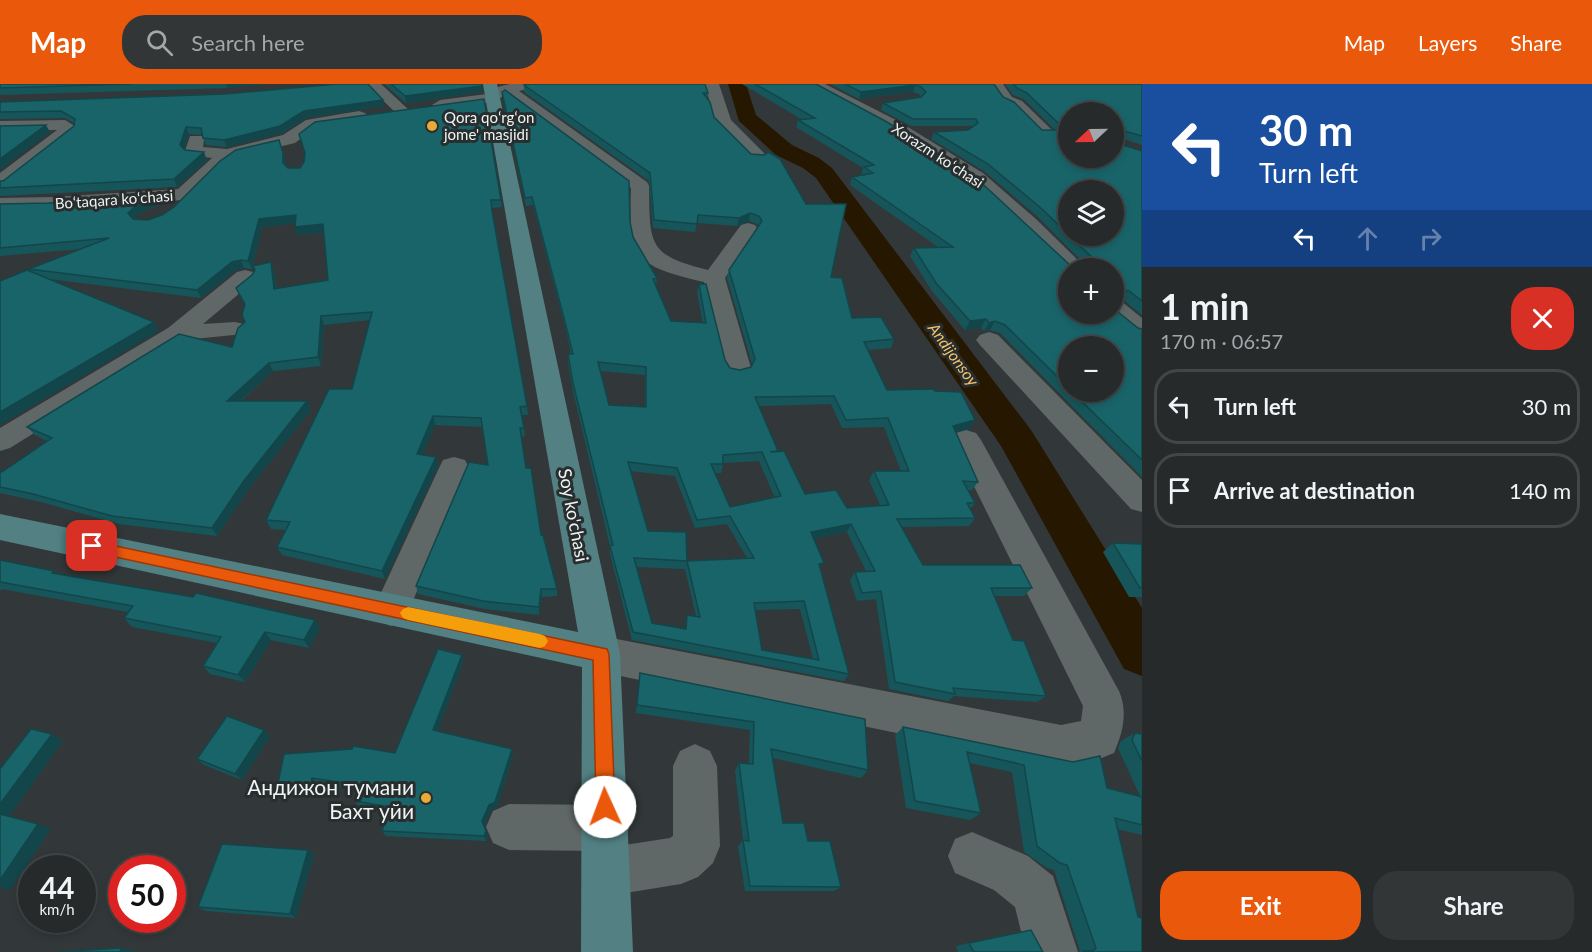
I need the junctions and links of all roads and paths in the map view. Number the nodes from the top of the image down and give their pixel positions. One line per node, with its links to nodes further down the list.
1 (373, 84): 9 (street)
2 (530, 84): 6 (street, Boʻtaqara koʻchasi)
3 (712, 84): 17 (street)
4 (814, 84): 8 (street, Xorazm koʻchasi)
5 (996, 84): 13 (street)
6 (497, 90): 9 (street, Boʻtaqara koʻchasi); 26 (street); 39 (main road, Soy ko'chasi)
7 (882, 102): 8 (street)
8 (858, 106): 12 (street, Xorazm koʻchasi)
9 (402, 111): 14 (street, Boʻtaqara koʻchasi)
10 (0, 126): 19 (street)
11 (930, 132): 12 (street)
12 (906, 133): 24 (street, Xorazm koʻchasi)
13 (1046, 133)
14 (289, 139): 16 (street, Boʻtaqara koʻchasi); 18 (street)
15 (196, 140): 16 (street)
16 (227, 154): 20 (street, Boʻtaqara koʻchasi)
17 (757, 156)
18 (297, 160)
19 (5, 174)
20 (183, 194): 21 (street, Boʻtaqara koʻchasi); 22 (street)
21 (0, 204)
22 (164, 216)
23 (748, 229): 26 (street)
24 (1065, 258)
25 (245, 277): 30 (street)
26 (714, 278): 32 (street)
27 (1124, 315): 29 (street)
28 (235, 329): 30 (street)
29 (1142, 330)
30 (177, 333): 34 (street)
31 (989, 340): 36 (street)
32 (738, 368)
33 (966, 440): 39 (street)
34 (0, 441)
35 (454, 468): 38 (street)
36 (1142, 500)
37 (0, 527): 38 (main road)
38 (391, 610): 39 (main road)
39 (601, 654): 42 (main road, Soy ko'chasi)
40 (694, 766): 42 (street)
41 (509, 827): 42 (street)
42 (607, 850): 44 (main road, Soy ko'chasi)
43 (972, 856): 45 (street)
44 (607, 952)
45 (1052, 952)

